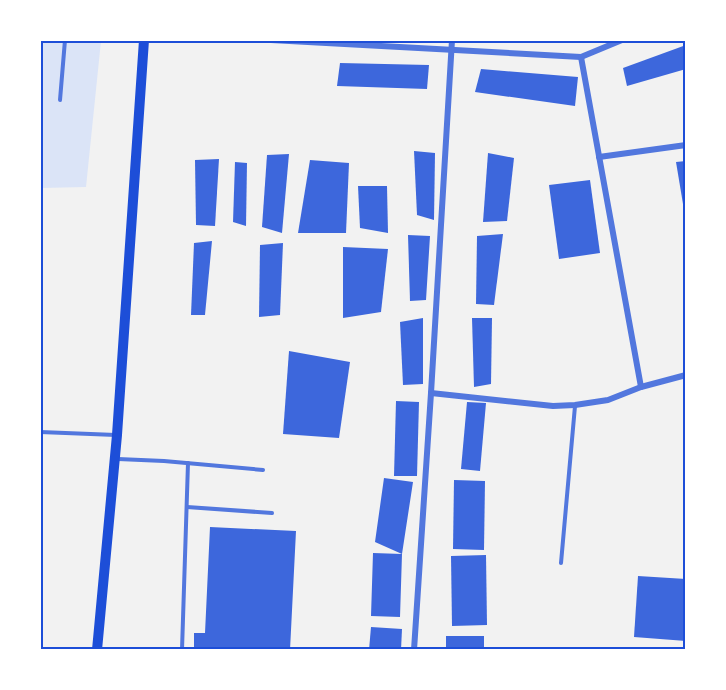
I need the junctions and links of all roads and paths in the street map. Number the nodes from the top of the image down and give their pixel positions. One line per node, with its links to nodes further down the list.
1 (65, 40): 8 (lane)
2 (144, 40): 16 (main road)
3 (271, 40): 6 (street)
4 (452, 40): 6 (street)
5 (622, 40): 7 (street)
6 (451, 51): 7 (street); 13 (street)
7 (581, 57): 10 (street)
8 (60, 100)
9 (686, 145): 10 (street)
10 (599, 157): 12 (street)
11 (686, 375): 12 (street)
12 (641, 387): 14 (street)
13 (432, 393): 14 (street); 25 (street)
14 (575, 405): 22 (lane)
15 (40, 432): 16 (lane)
16 (117, 435): 17 (main road)
17 (115, 459): 18 (lane); 23 (main road)
18 (188, 463): 19 (lane); 20 (lane)
19 (263, 470)
20 (187, 507): 21 (lane); 24 (lane)
21 (272, 513)
22 (561, 563)
23 (97, 650)
24 (182, 650)
25 (414, 650)

